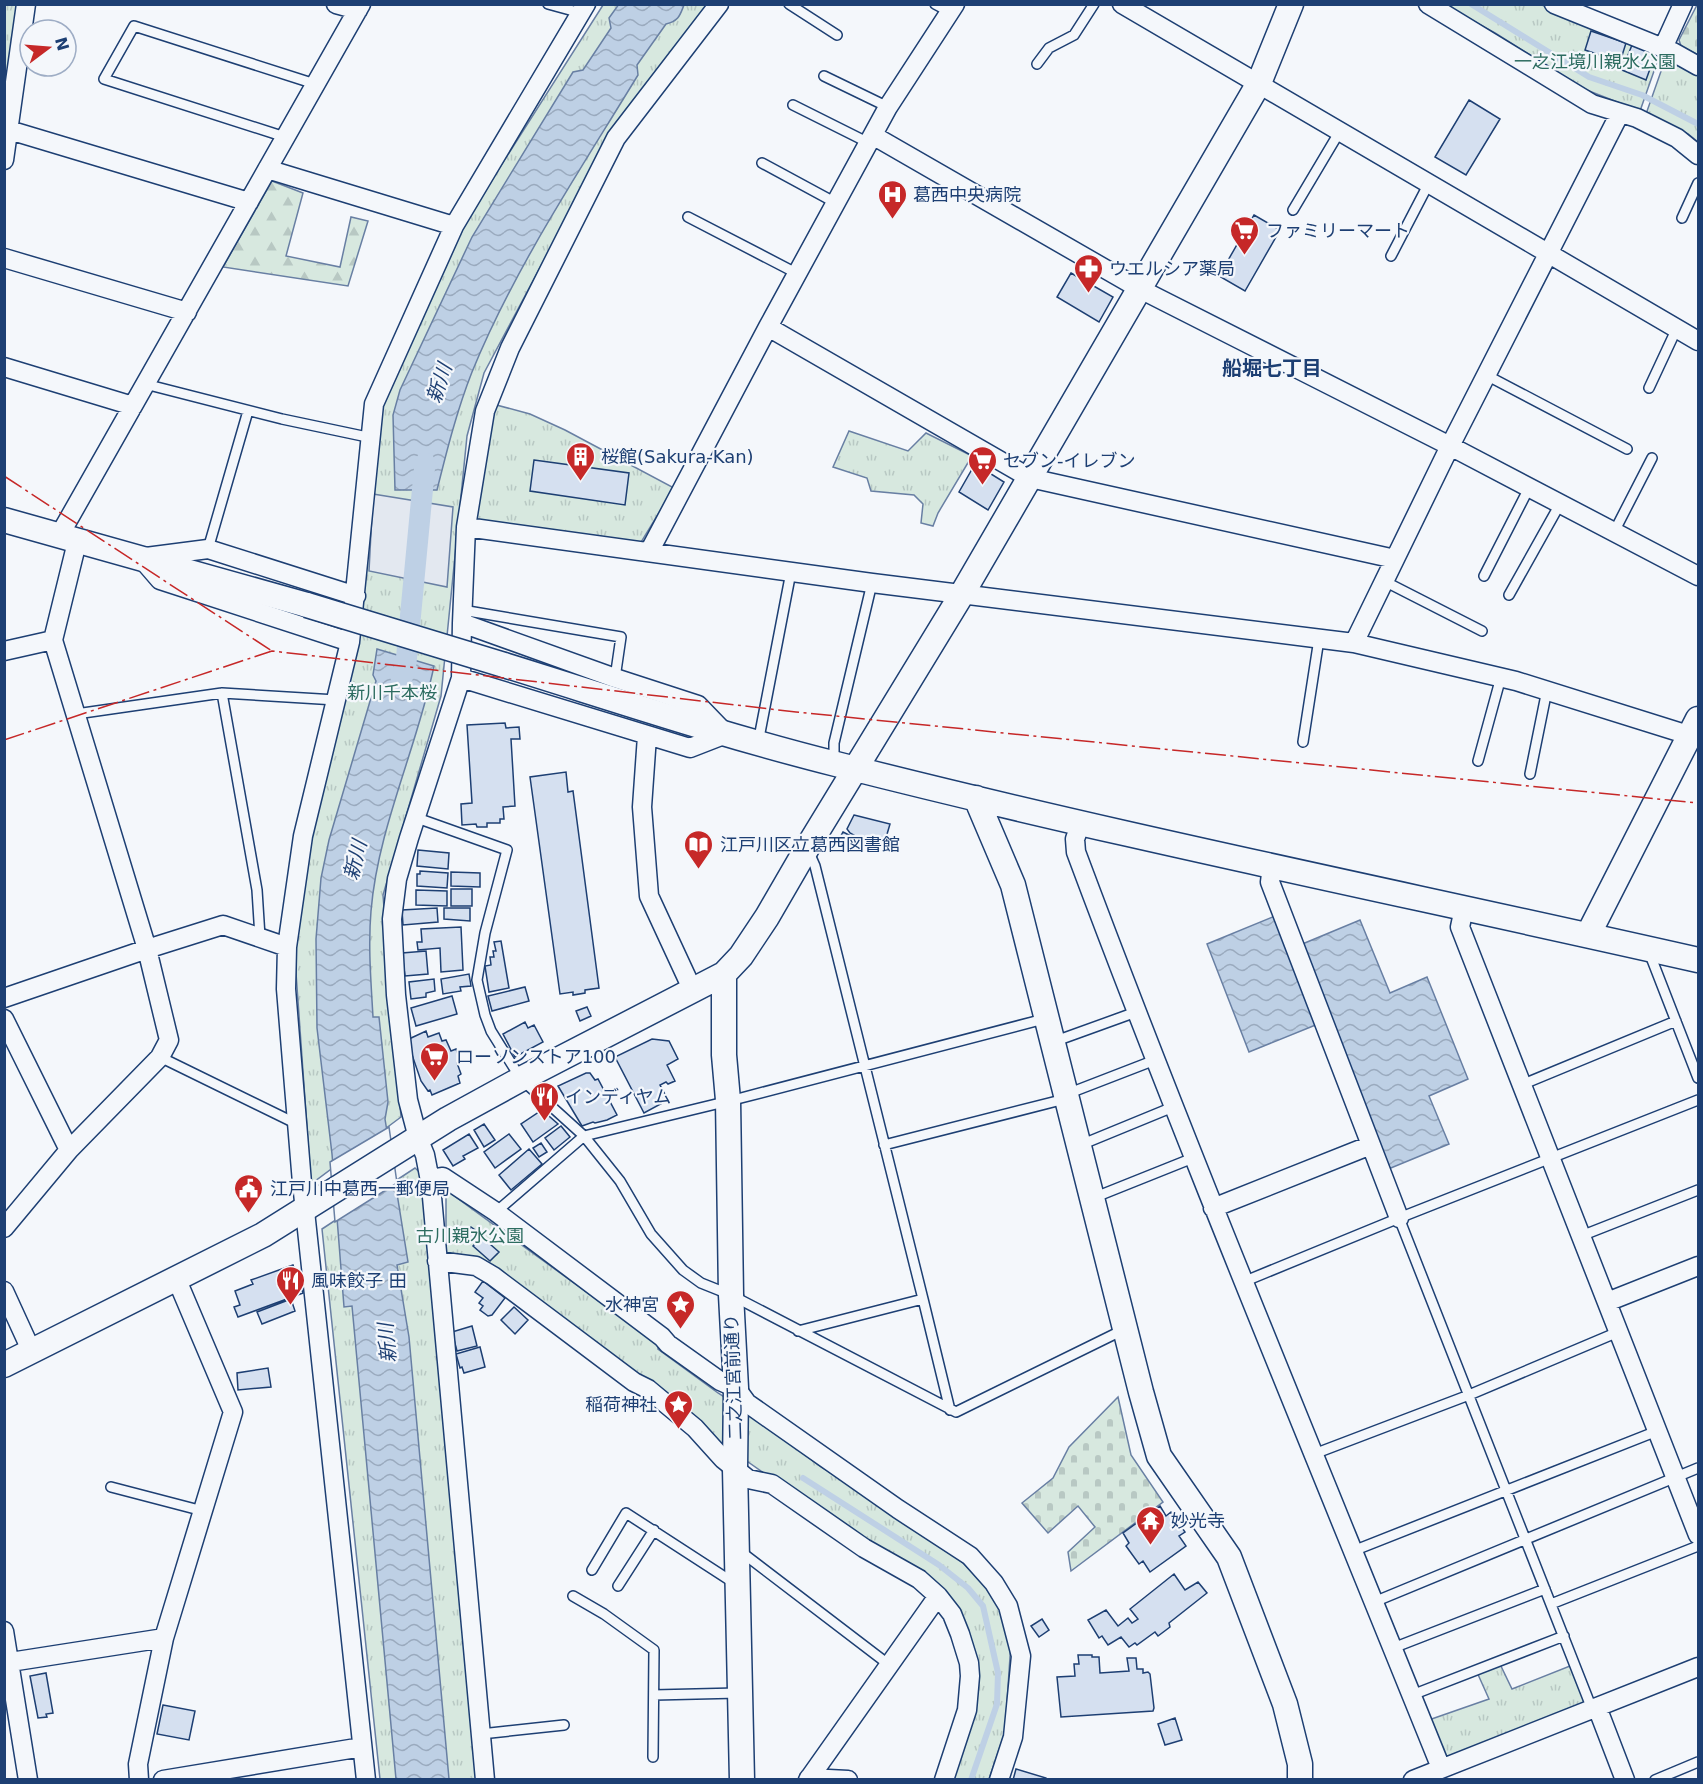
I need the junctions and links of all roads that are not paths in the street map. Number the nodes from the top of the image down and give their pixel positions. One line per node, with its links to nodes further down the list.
1 (26, 4): 25 (street)
2 (336, 4): 12 (street)
3 (548, 4): 14 (lane)
4 (719, 4): 64 (street)
5 (789, 4): 15 (lane)
6 (1094, 4): 17 (lane)
7 (1122, 4): 20 (street)
8 (1291, 4): 20 (street)
9 (1428, 4): 24 (street)
10 (1554, 4): 16 (street)
11 (1683, 4): 16 (street)
12 (359, 7): 21 (street)
13 (947, 7): 23 (street)
14 (583, 9): 40 (street)
15 (837, 35)
16 (1663, 48): 18 (street)
17 (1037, 64)
18 (1698, 66)
19 (824, 76): 23 (lane)
20 (1259, 83): 26 (street); 45 (street)
21 (315, 84): 27 (street); 27 (lane)
22 (794, 105): 28 (lane)
23 (888, 107): 28 (street)
24 (1620, 113): 29 (street); 41 (street)
25 (9, 130): 30 (street); 35 (street)
26 (1340, 130): 33 (street); 37 (lane)
27 (285, 137): 32 (street)
28 (872, 140): 36 (street); 45 (street)
29 (1698, 156)
30 (4, 160)
31 (762, 163): 36 (lane)
32 (267, 169): 35 (street); 40 (street)
33 (1429, 183): 41 (street); 42 (lane)
34 (1698, 183): 39 (lane)
35 (249, 202): 46 (street)
36 (836, 203): 44 (street)
37 (1293, 210)
38 (688, 217): 44 (lane)
39 (1682, 218)
40 (454, 226): 56 (street)
41 (1549, 253): 48 (street); 51 (street)
42 (1391, 256)
43 (4, 258): 46 (street)
44 (798, 274): 47 (street)
45 (1140, 289): 57 (street); 60 (street)
46 (187, 312): 52 (street)
47 (768, 327): 60 (street); 68 (street)
48 (1677, 328): 49 (street); 53 (lane)
49 (1698, 341)
50 (4, 367): 54 (street)
51 (1486, 375): 57 (street); 58 (lane)
52 (145, 384): 54 (street); 55 (lane)
53 (1649, 388)
54 (133, 406): 66 (street)
55 (248, 411): 56 (lane); 67 (lane)
56 (372, 438): 78 (street)
57 (1450, 446): 61 (street); 70 (street)
58 (1627, 449)
59 (1652, 458): 65 (lane)
60 (1030, 478): 70 (street); 76 (street)
61 (1529, 488): 62 (street); 72 (lane)
62 (1560, 504): 65 (street); 77 (lane)
63 (4, 520): 66 (street)
64 (466, 527): 68 (street); 79 (street)
65 (1614, 532): 73 (street)
66 (68, 539): 69 (street); 82 (street)
67 (208, 549): 69 (street); 78 (street)
68 (649, 552): 71 (street)
69 (141, 558): 83 (street); 94 (street, bridge)
70 (1395, 559): 74 (street)
71 (791, 572): 75 (street); 97 (lane)
72 (1484, 576)
73 (1698, 576)
74 (1384, 580): 80 (lane); 84 (street)
75 (872, 583): 76 (street); 99 (lane)
76 (962, 594): 81 (street); 99 (street)
77 (1509, 595)
78 (356, 596): 83 (street)
79 (462, 617): 87 (street); 88 (street); 88 (lane)
80 (1482, 631)
81 (1319, 639): 84 (street); 96 (lane)
82 (53, 640): 85 (street); 92 (street)
83 (350, 642): 91 (street)
84 (1354, 643): 86 (street)
85 (4, 651)
86 (1501, 677): 89 (street); 98 (lane)
87 (461, 678): 95 (street); 102 (street)
88 (615, 678): 94 (street)
89 (1547, 690): 93 (street); 100 (lane)
90 (222, 693): 91 (lane); 92 (lane); 108 (lane)
91 (336, 700): 109 (street)
92 (76, 714): 111 (street)
93 (1696, 730): 107 (street)
94 (726, 734): 95 (street); 97 (street)
95 (647, 736): 114 (street)
96 (1303, 742)
97 (758, 743): 99 (street)
98 (1478, 761)
99 (845, 766): 101 (street); 104 (street)
100 (1530, 774)
101 (976, 798): 103 (street); 117 (street)
102 (417, 818): 125 (lane); 133 (street)
103 (1081, 822): 105 (street); 116 (street)
104 (807, 848): 113 (street); 123 (lane)
105 (1272, 866): 106 (street); 135 (street)
106 (1464, 909): 107 (street); 126 (street)
107 (1588, 935): 110 (street)
108 (260, 937): 109 (street); 111 (street)
109 (286, 947): 131 (street)
110 (1647, 948): 112 (street); 119 (lane)
111 (147, 949): 115 (street); 121 (street)
112 (1698, 960)
113 (724, 974): 114 (street); 128 (street, 二之江宮前通り)
114 (693, 991): 125 (street)
115 (4, 999)
116 (1136, 1012): 120 (lane); 122 (street)
117 (1047, 1018): 120 (street); 123 (lane)
118 (4, 1019): 137 (street)
119 (1676, 1021): 124 (lane); 126 (lane)
120 (1053, 1042): 127 (street)
121 (160, 1057): 131 (lane); 137 (street)
122 (1155, 1060): 127 (lane); 130 (street)
123 (864, 1066): 128 (lane); 134 (lane)
124 (1698, 1078)
125 (521, 1079): 132 (lane); 133 (street)
126 (1521, 1085): 139 (street)
127 (1067, 1096): 134 (lane); 136 (street)
128 (728, 1100): 132 (lane); 154 (street, 二之江宮前通り)
129 (1698, 1100): 139 (lane)
130 (1173, 1107): 136 (lane); 138 (street)
131 (297, 1124): 143 (street)
132 (585, 1136): 145 (lane); 154 (lane)
133 (412, 1141): 140 (street); 143 (street)
134 (884, 1145): 155 (lane)
135 (1371, 1145): 144 (street); 146 (street)
136 (1078, 1146): 142 (street)
137 (69, 1150): 147 (street)
138 (1193, 1158): 142 (lane); 144 (street)
139 (1551, 1159): 146 (lane); 148 (street)
140 (430, 1179): 145 (street); 149 (street)
141 (1698, 1190): 148 (lane)
142 (1093, 1198): 157 (street)
143 (311, 1205): 151 (street); 200 (street)
144 (1213, 1208): 152 (street)
145 (496, 1212): 162 (street)
146 (1399, 1218): 152 (lane); 163 (lane)
147 (4, 1228)
148 (1581, 1236): 156 (street)
149 (437, 1261): 168 (street); 199 (street)
150 (1698, 1266): 156 (street)
151 (177, 1280): 160 (street); 172 (street)
152 (1243, 1282): 166 (street)
153 (4, 1291): 160 (street)
154 (731, 1295): 158 (lane); 162 (street, 二之江宮前通り)
155 (923, 1299): 158 (lane); 164 (lane)
156 (1607, 1302): 159 (street)
157 (1125, 1329): 164 (lane); 214 (street)
158 (798, 1331): 164 (lane)
159 (1618, 1332): 163 (lane); 165 (street)
160 (31, 1350): 161 (street)
161 (4, 1365)
162 (736, 1388): 168 (street, 二之江宮前通り); 213 (street)
163 (1469, 1395): 166 (lane); 171 (lane)
164 (950, 1410)
165 (1658, 1431): 169 (street); 171 (lane)
166 (1314, 1454): 178 (street)
167 (1698, 1468): 169 (lane)
168 (735, 1469): 177 (street, 二之江宮前通り); 184 (street)
169 (1676, 1477): 174 (street); 175 (lane)
170 (111, 1487): 172 (lane)
171 (1506, 1490): 175 (lane); 178 (lane)
172 (203, 1511): 189 (street)
173 (654, 1530): 179 (lane); 180 (lane); 181 (lane)
174 (1698, 1535)
175 (1526, 1539): 182 (lane); 185 (lane)
176 (1698, 1546): 186 (lane)
177 (738, 1550): 181 (street, 二之江宮前通り); 192 (lane)
178 (1353, 1551): 185 (street)
179 (592, 1570)
180 (618, 1586)
181 (739, 1586): 194 (street, 二之江宮前通り)
182 (1545, 1589): 186 (lane); 190 (lane)
183 (573, 1596): 195 (lane)
184 (938, 1596): 192 (street); 212 (street)
185 (1374, 1602): 190 (street)
186 (1551, 1604): 188 (lane)
187 (4, 1631): 191 (street)
188 (1564, 1636): 196 (lane); 197 (lane)
189 (164, 1638): 191 (street); 205 (street)
190 (1393, 1648): 196 (street)
191 (7, 1662): 204 (street)
192 (888, 1664): 210 (street)
193 (1698, 1667): 197 (street)
194 (740, 1693): 195 (lane); 209 (street, 二之江宮前通り)
195 (654, 1695): 201 (lane)
196 (1412, 1695): 203 (street)
197 (1595, 1708): 203 (street); 216 (street)
198 (564, 1725): 199 (lane)
199 (481, 1734): 208 (street)
200 (363, 1747): 206 (street); 207 (street)
201 (653, 1757)
202 (1698, 1762): 217 (lane)
203 (1440, 1773): 215 (street)
204 (28, 1779)
205 (139, 1779)
206 (163, 1779)
207 (366, 1779)
208 (485, 1779)
209 (742, 1779)
210 (808, 1779): 211 (street)
211 (848, 1779)
212 (944, 1779)
213 (999, 1779)
214 (1300, 1779)
215 (1413, 1779)
216 (1625, 1779)
217 (1655, 1779)

